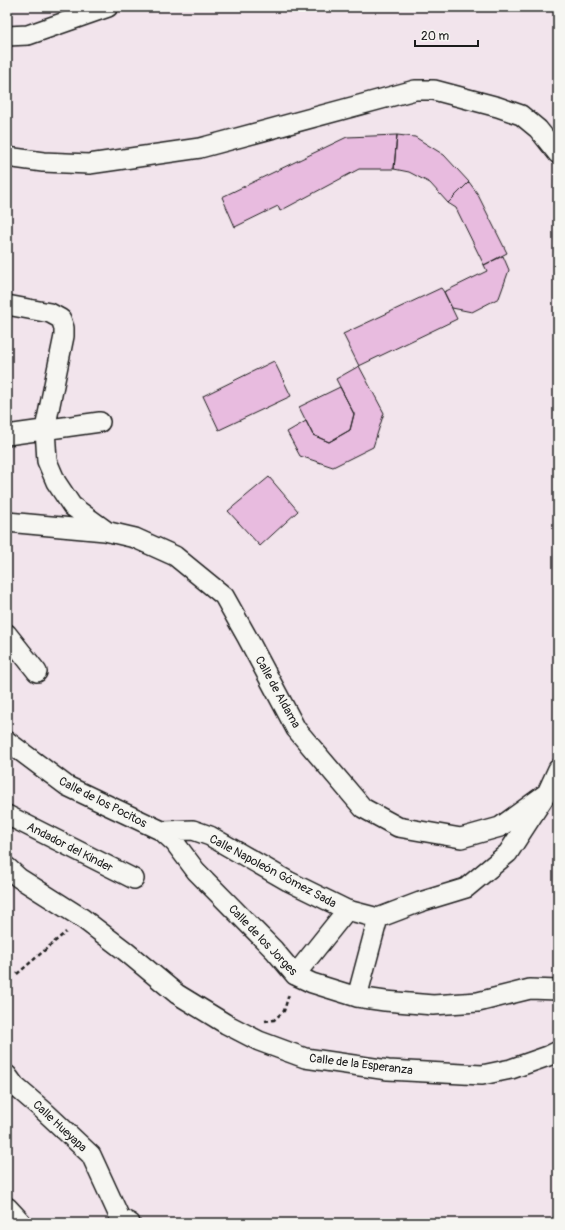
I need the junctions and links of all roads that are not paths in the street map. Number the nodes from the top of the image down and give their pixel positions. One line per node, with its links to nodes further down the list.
1 (108, 7): 2 (street)
2 (7, 36)
3 (558, 154): 4 (street)
4 (7, 157)
5 (7, 305): 7 (street)
6 (100, 422): 7 (street)
7 (45, 429): 8 (street); 10 (street)
8 (7, 435)
9 (7, 522): 10 (street, Calle de Aldama)
10 (105, 531): 15 (street, Calle de Aldama)
11 (7, 634): 12 (street)
12 (37, 672)
13 (7, 741): 17 (street, Calle de los Pocitos)
14 (558, 769): 15 (street)
15 (548, 793): 21 (street)
16 (7, 815): 19 (street, Andador del Kinder)
17 (162, 831): 20 (street, Calle Napoleón Gómez Sada); 22 (street, Calle de los Jorges)
18 (7, 867): 25 (street, Calle de la Esperanza)
19 (134, 879)
20 (347, 910): 21 (street, Calle Napoleón Gómez Sada); 22 (street)
21 (378, 918): 24 (street)
22 (295, 975): 24 (street, Calle de los Jorges)
23 (558, 990): 24 (street, Calle de los Jorges)
24 (357, 997)
25 (558, 1051)
26 (7, 1075): 29 (street, Calle Hueyapa)
27 (7, 1210): 28 (main road)
28 (20, 1223)
29 (130, 1223)

